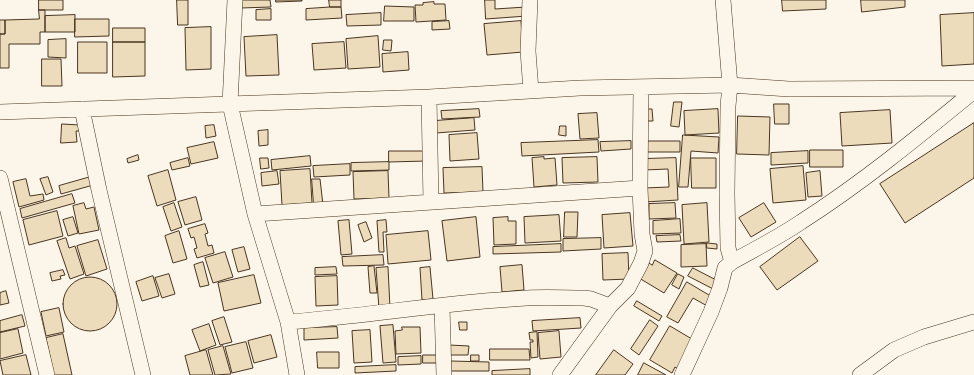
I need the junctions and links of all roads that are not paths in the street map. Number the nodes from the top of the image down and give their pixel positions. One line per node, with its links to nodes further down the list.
1 (235, 0): 10 (street)
2 (530, 0): 7 (street)
3 (723, 0): 4 (street)
4 (730, 85): 5 (street); 6 (street); 17 (street)
5 (641, 88): 7 (street); 14 (street)
6 (974, 88)
7 (531, 91): 9 (street)
8 (974, 91): 17 (street)
9 (429, 96): 10 (street); 15 (street)
10 (230, 104): 11 (street); 16 (street)
11 (82, 109): 12 (street); 23 (street)
12 (0, 112)
13 (0, 178): 22 (street)
14 (640, 188): 15 (street); 19 (street)
15 (431, 202): 16 (street)
16 (255, 214): 20 (street)
17 (732, 262): 27 (street)
18 (442, 306): 19 (street); 20 (street); 25 (street)
19 (610, 306): 26 (street)
20 (288, 322): 24 (street)
21 (974, 322): 28 (street)
22 (47, 375)
23 (143, 375)
24 (297, 375)
25 (444, 375)
26 (560, 375)
27 (682, 375)
28 (860, 375)

